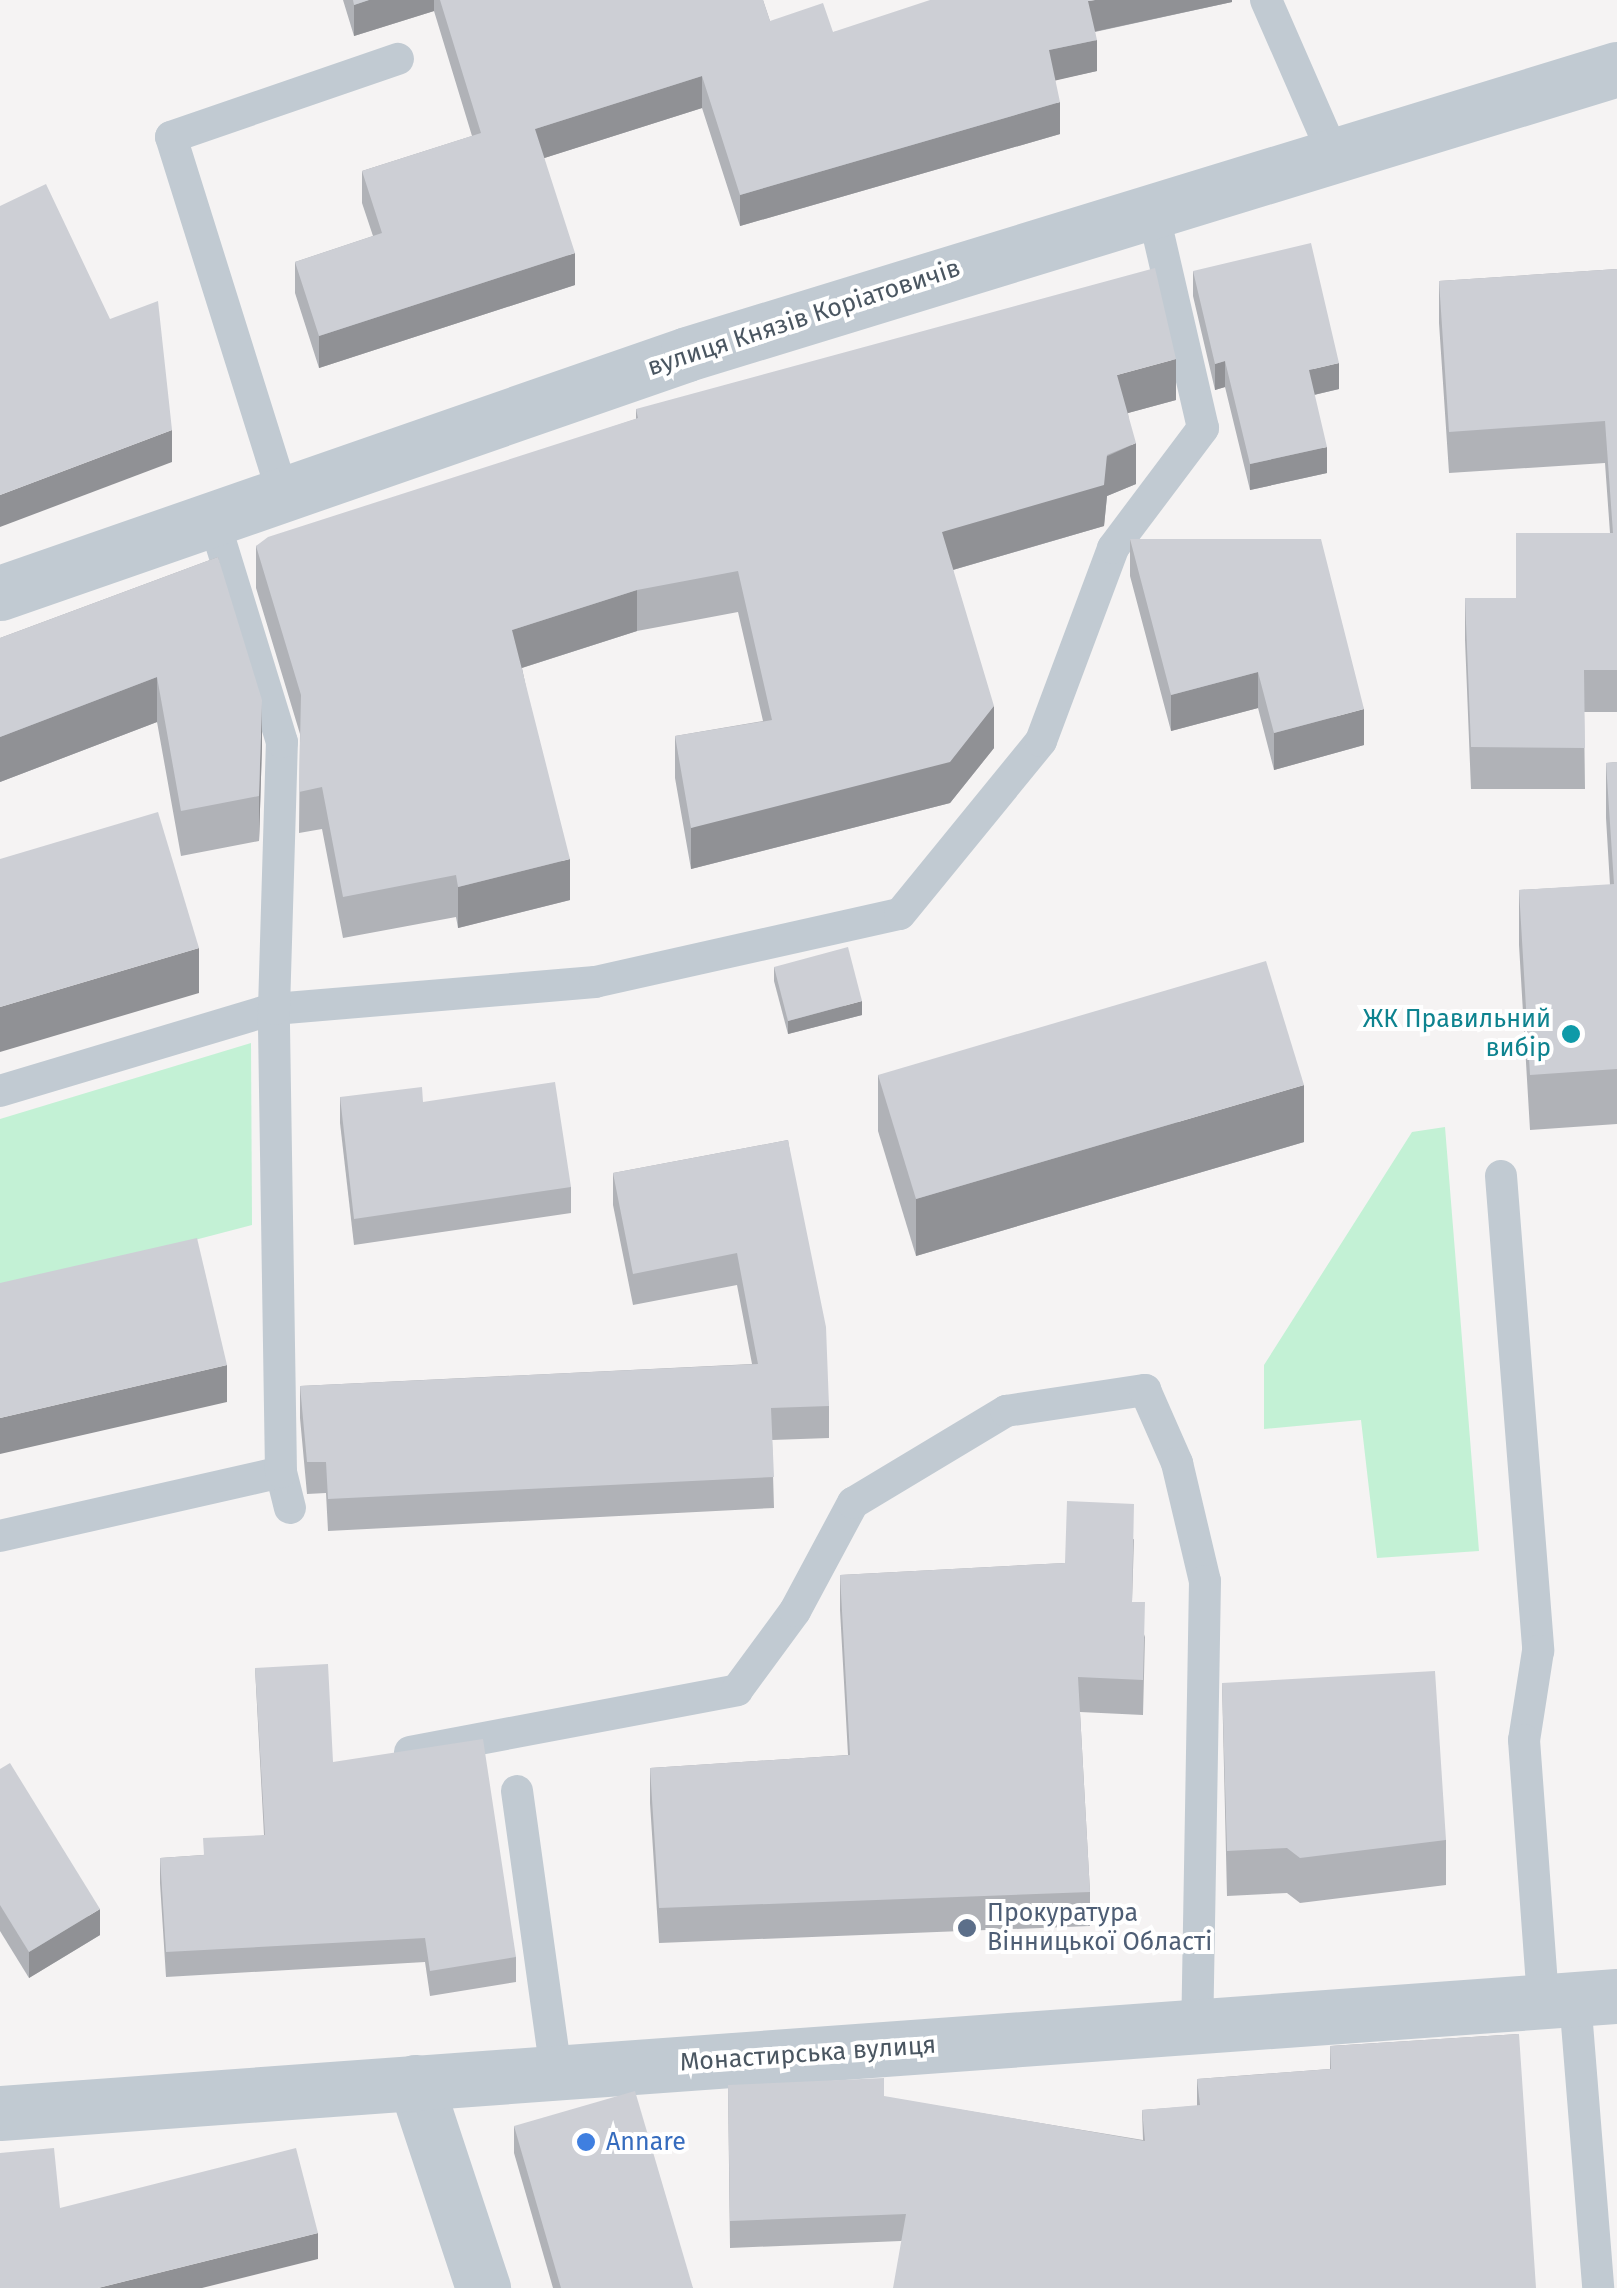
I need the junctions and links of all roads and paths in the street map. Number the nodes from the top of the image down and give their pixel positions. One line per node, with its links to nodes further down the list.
1 (1266, 0): 4 (lane)
2 (398, 59): 6 (lane)
3 (1617, 69): 4 (street, вулиця Князів Коріатовичів)
4 (1333, 153): 5 (street, вулиця Князів Коріатовичів)
5 (1152, 206): 6 (street, вулиця Князів Коріатовичів); 9 (lane)
6 (282, 491): 7 (street, вулиця Князів Коріатовичів)
7 (212, 514): 8 (street, вулиця Князів Коріатовичів); 9 (lane)
8 (0, 593)
9 (274, 1009): 10 (lane); 12 (lane)
10 (0, 1092)
11 (1501, 1176): 17 (lane)
12 (281, 1472): 13 (lane); 14 (lane)
13 (290, 1508)
14 (0, 1536)
15 (381, 1757): 18 (lane)
16 (517, 1790): 19 (lane)
17 (1578, 1998): 18 (street, Монастирська вулиця); 23 (lane)
18 (1198, 2026): 19 (street, Монастирська вулиця)
19 (556, 2071): 20 (street, Монастирська вулиця)
20 (415, 2082): 21 (street, Монастирська вулиця); 22 (street)
21 (0, 2112)
22 (484, 2288)
23 (1598, 2288)

